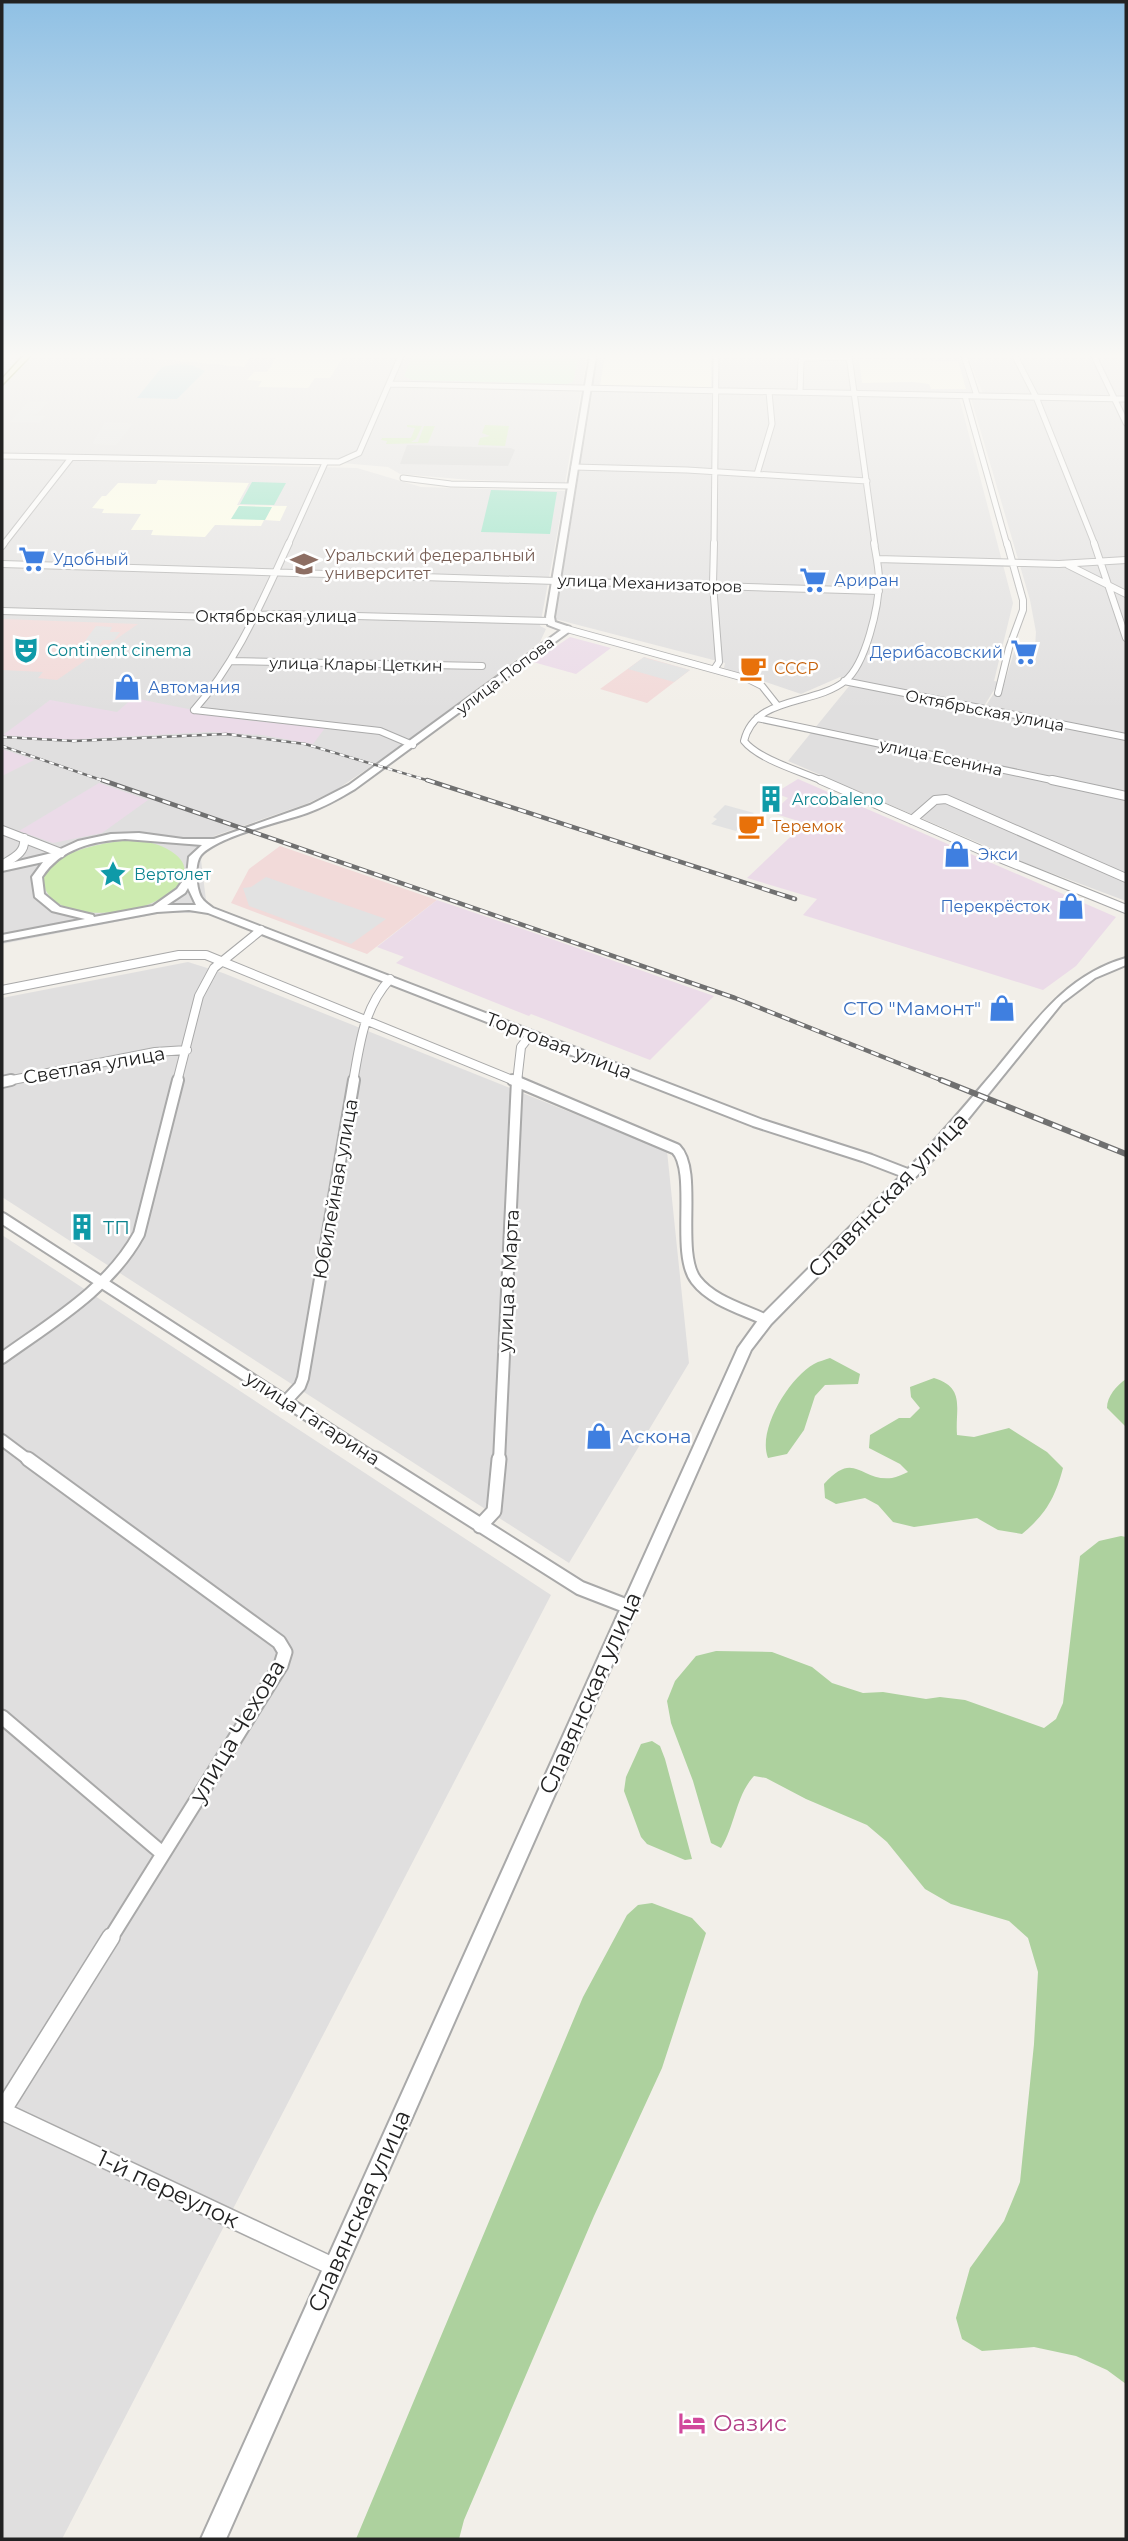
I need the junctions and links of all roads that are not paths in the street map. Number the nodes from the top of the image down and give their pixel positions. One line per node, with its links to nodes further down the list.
1 (58, 475): 12 (street)
2 (319, 475): 19 (street)
3 (573, 475): 11 (street, улица Попова)
4 (714, 475): 21 (street)
5 (766, 475): 10 (street)
6 (866, 475): 10 (street)
7 (987, 475): 16 (street)
8 (1067, 475): 15 (street)
9 (403, 478): 11 (street)
10 (867, 481): 13 (street)
11 (571, 486): 20 (street, улица Попова)
12 (2, 546)
13 (877, 559): 16 (street); 23 (street)
14 (1126, 560): 15 (street)
15 (1101, 561): 18 (street); 22 (street)
16 (1012, 563): 18 (street); 35 (street)
17 (2, 564): 19 (street, улица Механизаторов)
18 (1059, 564): 22 (street)
19 (277, 572): 20 (street, улица Механизаторов); 26 (street)
20 (555, 580): 21 (street, улица Механизаторов); 27 (street, улица Попова)
21 (713, 584): 23 (street, улица Механизаторов); 33 (street)
22 (1110, 586): 24 (street); 30 (street)
23 (879, 591): 34 (street)
24 (1126, 594)
25 (2, 611): 26 (street, Октябрьская улица)
26 (255, 615): 27 (street, Октябрьская улица); 31 (street)
27 (550, 622): 28 (street, улица Попова); 29 (street)
28 (567, 629): 29 (street, улица Попова); 33 (street)
29 (556, 636): 39 (street, улица Попова)
30 (1126, 638)
31 (230, 661): 32 (street, улица Клары Цеткин); 39 (street)
32 (482, 666)
33 (715, 668): 36 (street)
34 (844, 681): 36 (street); 38 (street, Октябрьская улица)
35 (998, 693)
36 (777, 705): 37 (street)
37 (757, 718): 40 (street, улица Есенина); 41 (street)
38 (1126, 737)
39 (413, 745): 43 (street, улица Попова)
40 (1126, 796)
41 (912, 820): 49 (street); 50 (street)
42 (2, 830): 44 (street)
43 (228, 837): 45 (street); 48 (street)
44 (24, 838): 46 (street); 47 (street)
45 (160, 840): 46 (street); 48 (street)
46 (58, 854): 47 (street); 53 (street)
47 (2, 867)
48 (192, 870): 51 (street); 52 (street)
49 (1126, 878)
50 (1126, 909)
51 (210, 910): 52 (street, Торговая улица); 54 (street, Торговая улица)
52 (139, 912): 53 (street)
53 (118, 916): 55 (street)
54 (261, 930): 56 (street); 58 (street, Торговая улица)
55 (2, 938)
56 (221, 960): 59 (street); 60 (street); 62 (street)
57 (1126, 961): 65 (street, Славянская улица)
58 (390, 979): 60 (street, Юбилейная улица); 61 (street, Торговая улица)
59 (2, 990)
60 (364, 1019): 64 (street); 70 (street, Юбилейная улица)
61 (530, 1034): 64 (street, улица 8 Марта); 65 (street, Торговая улица)
62 (187, 1050): 63 (street, Светлая улица); 67 (street)
63 (2, 1082)
64 (517, 1082): 68 (street); 72 (street, улица 8 Марта)
65 (910, 1175): 68 (street, Славянская улица)
66 (2, 1219): 67 (street, улица Гагарина)
67 (101, 1283): 69 (street); 70 (street, улица Гагарина)
68 (766, 1320): 73 (street, Славянская улица)
69 (2, 1358)
70 (286, 1401): 72 (street, улица Гагарина)
71 (2, 1440): 75 (street, улица Чехова)
72 (480, 1526): 73 (street, улица Гагарина)
73 (629, 1607): 77 (street, Славянская улица)
74 (2, 1717): 75 (street)
75 (162, 1853): 76 (street, улица Чехова)
76 (2, 2111): 77 (street, 1-й переулок)
77 (334, 2267): 78 (street, Славянская улица)
78 (213, 2539)

